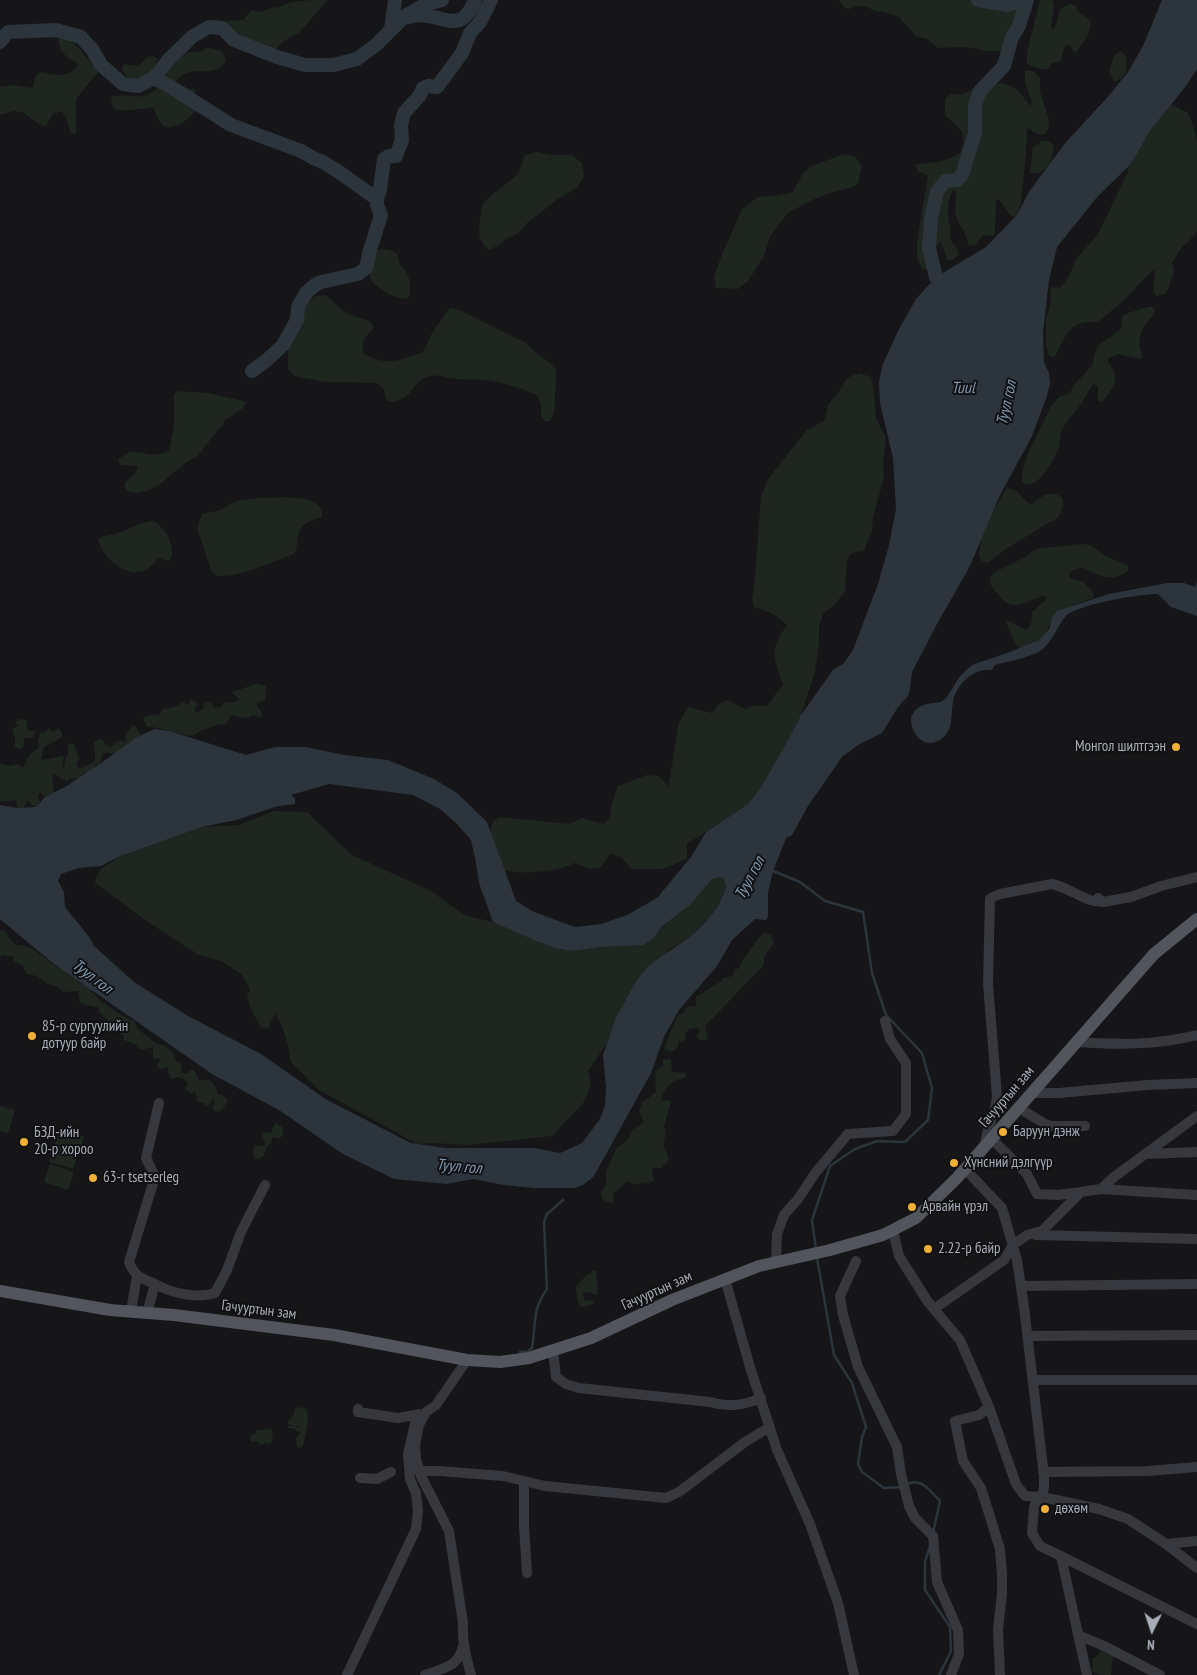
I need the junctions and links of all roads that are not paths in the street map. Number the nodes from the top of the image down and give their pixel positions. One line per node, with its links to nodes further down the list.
1 (1197, 877): 12 (street)
2 (1197, 919): 5 (main road, Гачууртын зам)
3 (885, 1021): 25 (street)
4 (1197, 1035): 5 (street)
5 (1076, 1042): 7 (main road, Гачууртын зам)
6 (1197, 1083): 7 (street)
7 (1032, 1093): 9 (main road, Гачууртын зам)
8 (159, 1102): 26 (street)
9 (1019, 1108): 11 (street); 12 (main road, Гачууртын зам)
10 (1197, 1116): 14 (street)
11 (1085, 1126)
12 (989, 1142): 15 (main road, Гачууртын зам); 18 (street)
13 (1197, 1152): 14 (street)
14 (1145, 1154): 17 (street)
15 (965, 1169): 20 (main road, Гачууртын зам); 23 (street)
16 (265, 1185): 28 (street)
17 (1101, 1189): 18 (street); 19 (street)
18 (1081, 1192): 21 (street)
19 (1197, 1195)
20 (893, 1231): 25 (main road, Гачууртын зам); 32 (street)
21 (1027, 1235): 22 (street); 23 (street)
22 (1197, 1239)
23 (1013, 1246): 30 (street); 32 (street)
24 (856, 1261): 65 (street)
25 (776, 1262): 27 (main road, Гачууртын зам)
26 (137, 1276): 28 (street); 33 (street)
27 (725, 1279): 37 (main road, Гачууртын зам); 41 (street)
28 (155, 1284): 34 (street)
29 (1197, 1284): 30 (street)
30 (1021, 1286): 36 (street)
31 (0, 1291): 33 (main road, Гачууртын зам)
32 (934, 1310): 42 (street)
33 (131, 1312): 34 (main road, Гачууртын зам)
34 (147, 1313): 38 (main road, Гачууртын зам)
35 (1197, 1334): 36 (street)
36 (1028, 1336): 39 (street)
37 (553, 1351): 38 (main road, Гачууртын зам); 41 (street)
38 (467, 1360): 44 (street)
39 (1032, 1380): 40 (street); 49 (street)
40 (1197, 1380)
41 (761, 1398): 45 (street)
42 (989, 1407): 52 (street); 66 (street)
43 (358, 1409): 44 (street)
44 (421, 1413): 47 (street); 61 (street)
45 (770, 1427): 51 (street); 64 (street)
46 (1197, 1468): 49 (street)
47 (419, 1471): 51 (street); 60 (street)
48 (391, 1472): 50 (street)
49 (1043, 1472): 52 (street)
50 (360, 1478)
51 (524, 1481): 57 (street)
52 (1042, 1497): 54 (street); 55 (street)
53 (1197, 1541): 54 (street)
54 (1166, 1544): 56 (street)
55 (1061, 1556): 58 (street); 59 (street)
56 (1197, 1568)
57 (527, 1573)
58 (1197, 1624)
59 (1078, 1635): 67 (street); 68 (street)
60 (463, 1644): 62 (street); 63 (street)
61 (347, 1675)
62 (425, 1675)
63 (471, 1675)
64 (854, 1675)
65 (951, 1675)
66 (1000, 1675)
67 (1086, 1675)
68 (1160, 1675)

